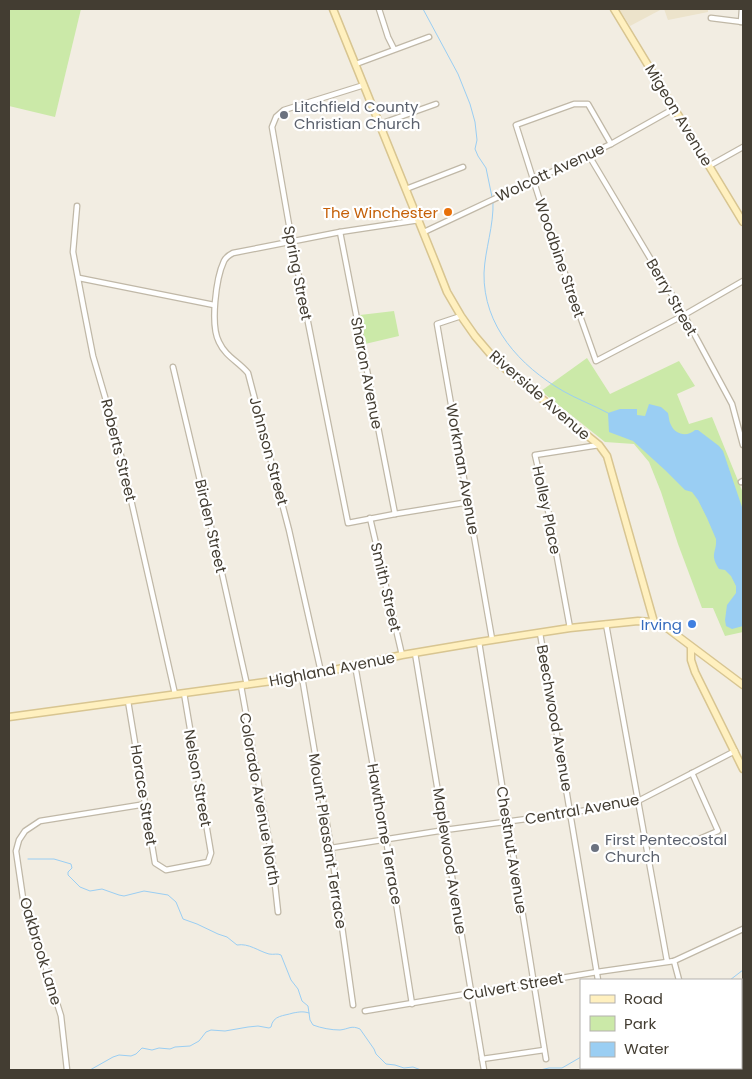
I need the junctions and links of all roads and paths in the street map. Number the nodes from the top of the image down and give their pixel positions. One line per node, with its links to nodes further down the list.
1 (333, 9): 9 (street, Riverside Avenue)
2 (379, 9): 8 (street)
3 (614, 9): 12 (street, Migeon Avenue)
4 (742, 9): 6 (street)
5 (711, 18): 6 (street)
6 (742, 22)
7 (429, 37): 8 (street)
8 (394, 49): 9 (street)
9 (356, 64): 10 (street, Riverside Avenue)
10 (364, 85): 13 (street, Riverside Avenue); 26 (street, Spring Street)
11 (436, 104): 13 (street)
12 (675, 108): 14 (street, Wolcott Avenue); 17 (street, Migeon Avenue)
13 (380, 124): 20 (street, Riverside Avenue)
14 (611, 144): 16 (street, Wolcott Avenue); 19 (street, Woodbine Street)
15 (743, 147): 17 (street)
16 (588, 154): 19 (street, Wolcott Avenue); 30 (street, Berry Street)
17 (709, 166): 23 (street, Migeon Avenue)
18 (463, 167): 20 (street)
19 (534, 180): 25 (street, Wolcott Avenue); 30 (street, Woodbine Street)
20 (406, 189): 22 (street, Riverside Avenue)
21 (77, 206): 27 (street, Roberts Street)
22 (418, 220): 24 (street); 25 (street, Riverside Avenue)
23 (743, 222)
24 (340, 232): 26 (street); 36 (street, Sharon Avenue)
25 (424, 232): 31 (street, Riverside Avenue)
26 (292, 242): 29 (street, Johnson Street); 37 (street, Spring Street)
27 (79, 278): 29 (street); 53 (street, Roberts Street)
28 (743, 281): 30 (street)
29 (214, 305): 48 (street, Johnson Street)
30 (684, 315): 34 (street, Berry Street)
31 (462, 316): 33 (street, Riverside Avenue); 35 (street, Workman Avenue)
32 (173, 367): 51 (street, Birden Street)
33 (599, 445): 38 (street, Riverside Avenue); 40 (street, Holley Place)
34 (743, 445)
35 (469, 502): 36 (street); 42 (street, Workman Avenue)
36 (395, 514): 37 (street)
37 (370, 518): 46 (street, Smith Street)
38 (654, 622): 39 (street, Highland Avenue); 44 (street)
39 (606, 624): 40 (street, Highland Avenue); 59 (street)
40 (570, 628): 41 (street, Highland Avenue)
41 (540, 633): 42 (street, Highland Avenue); 61 (street, Beechwood Avenue)
42 (492, 640): 43 (street, Highland Avenue)
43 (479, 642): 45 (street, Highland Avenue); 62 (street, Chestnut Avenue)
44 (691, 647): 50 (street); 56 (street)
45 (415, 653): 46 (street, Highland Avenue); 63 (street, Maplewood Avenue)
46 (402, 655): 47 (street, Highland Avenue)
47 (355, 665): 48 (street, Highland Avenue); 64 (street, Hawthorne Terrace)
48 (321, 672): 49 (street, Highland Avenue)
49 (302, 677): 51 (street, Highland Avenue); 66 (street, Mount Pleasant Terrace)
50 (743, 685)
51 (244, 686): 52 (street, Highland Avenue); 68 (street, Colorado Avenue North)
52 (184, 693): 53 (street, Highland Avenue); 67 (street, Nelson Street)
53 (175, 694): 54 (street, Highland Avenue)
54 (128, 701): 55 (street, Highland Avenue); 60 (street, Horace Street)
55 (9, 717)
56 (734, 751): 57 (street); 58 (street, Central Avenue)
57 (743, 769)
58 (692, 773): 59 (street, Central Avenue); 65 (street)
59 (638, 801): 61 (street, Central Avenue); 70 (street)
60 (146, 804): 67 (street, Horace Street); 83 (street, Oakbrook Lane)
61 (570, 813): 62 (street, Central Avenue); 72 (street, Beechwood Avenue)
62 (507, 822): 63 (street, Central Avenue); 75 (street, Chestnut Avenue)
63 (445, 830): 64 (street, Central Avenue); 76 (street, Maplewood Avenue)
64 (386, 839): 66 (street, Central Avenue); 77 (street, Hawthorne Terrace)
65 (690, 843)
66 (331, 848): 78 (street, Mount Pleasant Terrace)
67 (208, 862)
68 (278, 912)
69 (743, 929): 71 (street, Culvert Street)
70 (667, 961): 71 (street, Culvert Street); 72 (street, Culvert Street)
71 (674, 961): 74 (street)
72 (597, 972): 73 (street, Beechwood Avenue); 75 (street, Culvert Street)
73 (598, 979)
74 (679, 979)
75 (534, 983): 76 (street, Culvert Street); 80 (street, Chestnut Avenue)
76 (472, 994): 77 (street, Culvert Street); 81 (street, Maplewood Avenue)
77 (412, 1004): 79 (street, Culvert Street)
78 (353, 1005)
79 (366, 1011)
80 (544, 1050): 81 (street); 82 (street, Chestnut Avenue)
81 (482, 1059): 84 (street, Maplewood Avenue)
82 (546, 1059)
83 (67, 1070)
84 (484, 1070)

